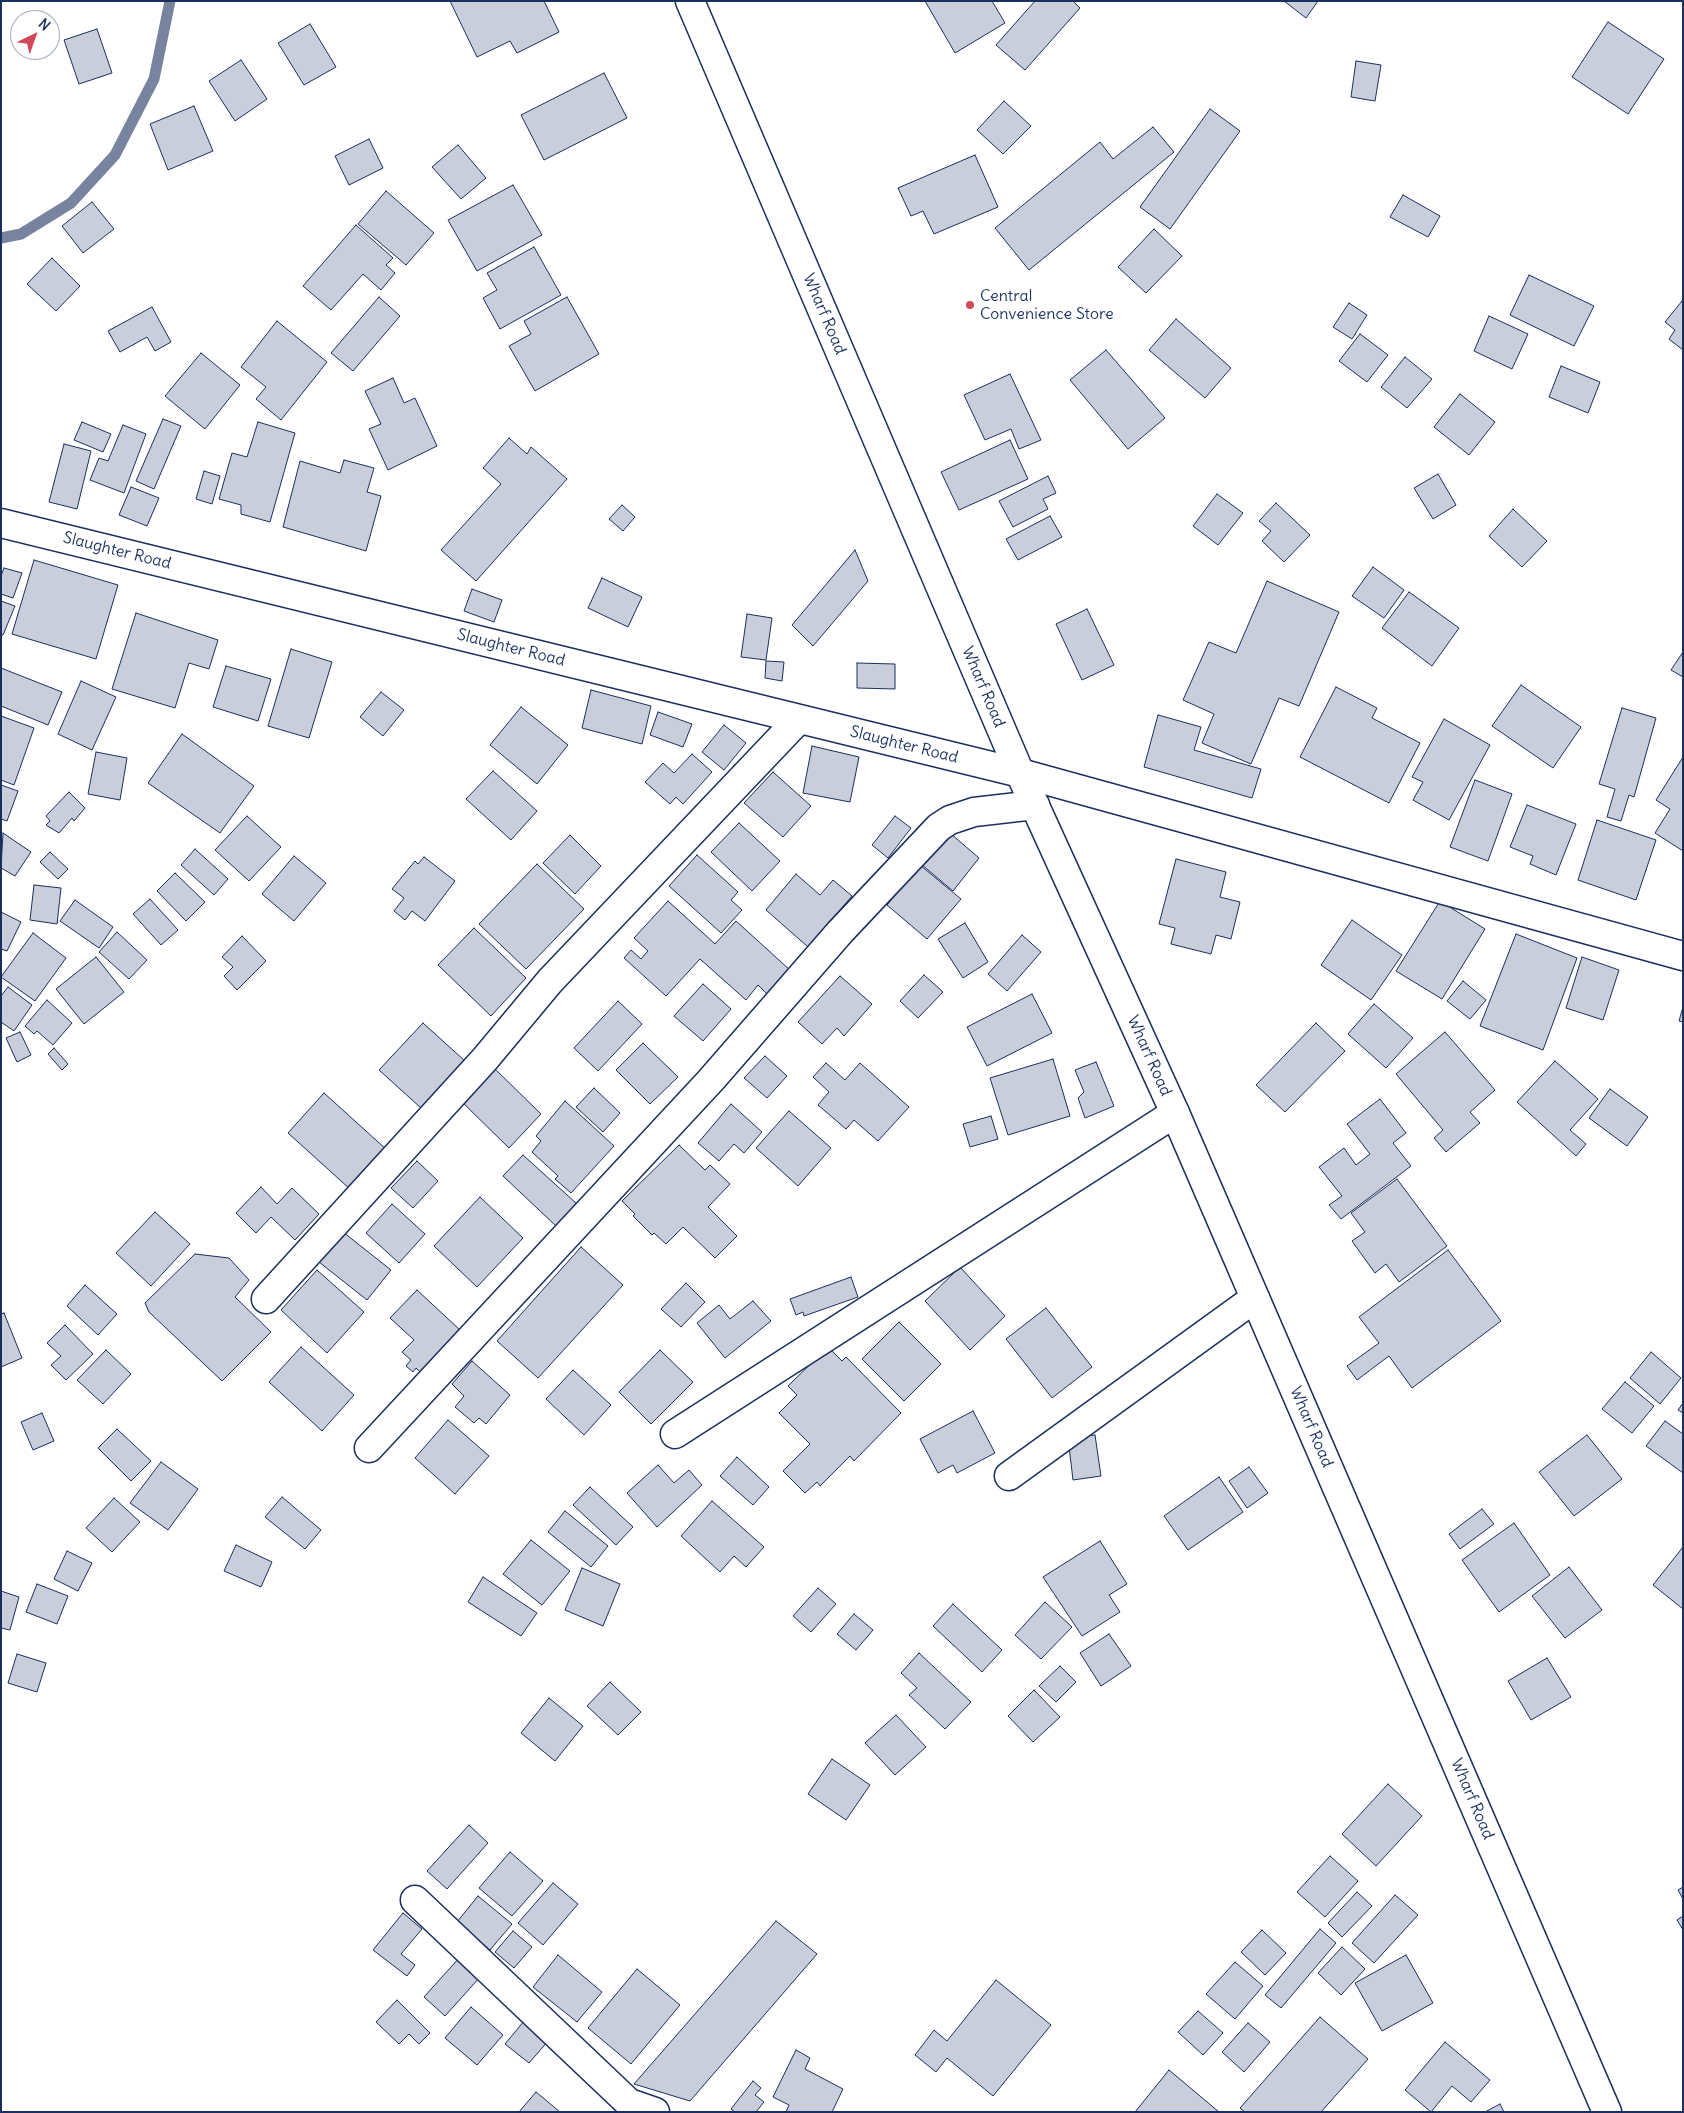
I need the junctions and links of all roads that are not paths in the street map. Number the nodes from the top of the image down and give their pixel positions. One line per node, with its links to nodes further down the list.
1 (690, 1): 4 (street, Wharf Road)
2 (1, 522): 3 (street, Slaughter Road)
3 (799, 719): 4 (street, Slaughter Road); 9 (street)
4 (1020, 773): 5 (street, Wharf Road); 6 (street, Slaughter Road)
5 (1034, 805): 7 (street, Wharf Road); 11 (street)
6 (1683, 956)
7 (1175, 1113): 8 (street, Wharf Road); 10 (street)
8 (1255, 1298): 12 (street); 15 (street, Wharf Road)
9 (266, 1300)
10 (674, 1434)
11 (369, 1448)
12 (1009, 1476)
13 (415, 1900): 14 (street)
14 (655, 2112)
15 (1607, 2112)

